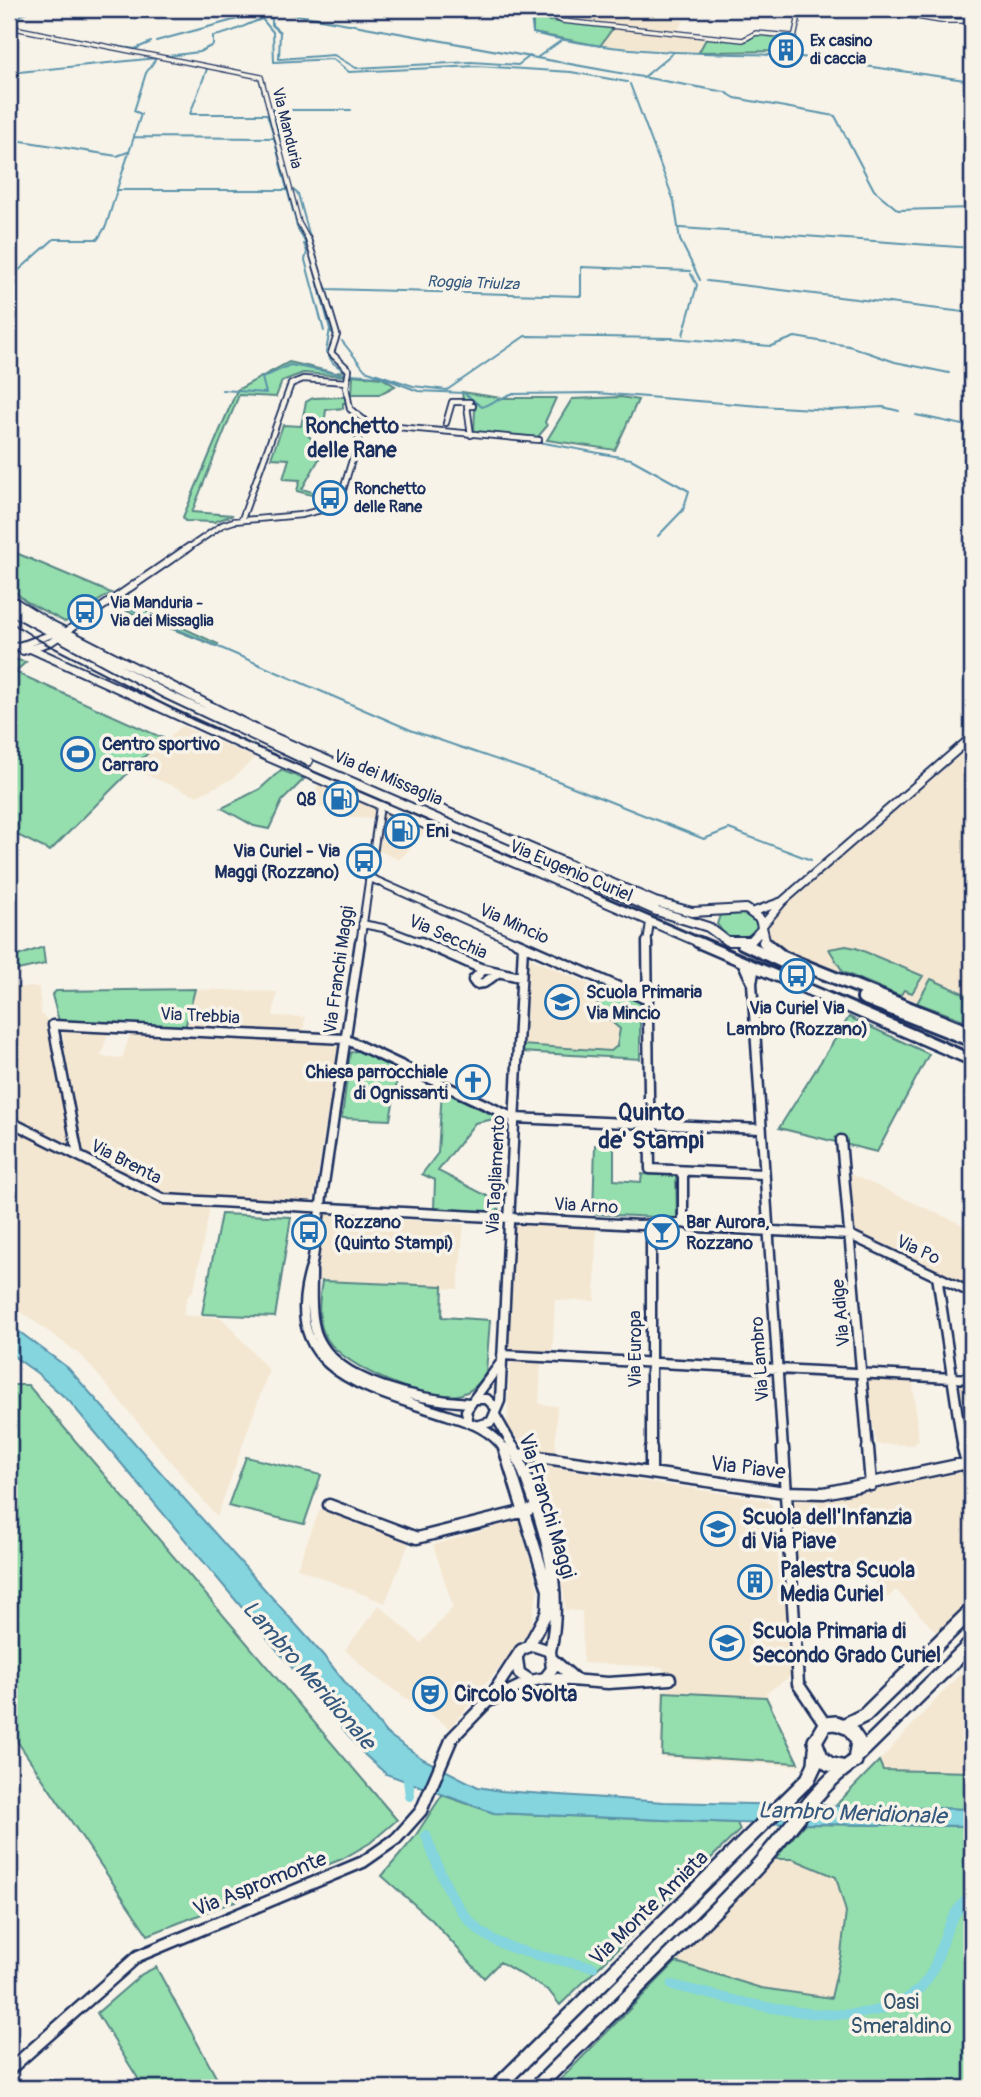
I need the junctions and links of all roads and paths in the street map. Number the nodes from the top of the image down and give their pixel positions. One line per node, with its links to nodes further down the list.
1 (560, 9): 7 (street)
2 (953, 9): 4 (street)
3 (792, 11): 4 (street); 7 (street)
4 (954, 20): 5 (street)
5 (972, 21)
6 (9, 27): 9 (street, Via Manduria)
7 (792, 36): 8 (street)
8 (791, 52)
9 (348, 377): 13 (street, Via Manduria); 16 (street)
10 (449, 412): 11 (street); 11 (street); 12 (street)
11 (466, 413): 14 (street)
12 (446, 423)
13 (364, 424): 14 (street); 16 (street)
14 (471, 435): 15 (street)
15 (539, 440)
16 (242, 519): 19 (street)
17 (9, 599): 19 (main road, Via dei Missaglia)
18 (9, 609): 19 (main road, Via dei Missaglia)
19 (56, 634): 20 (street); 21 (street); 29 (main road, Via dei Missaglia); 34 (main road, Via dei Missaglia)
20 (23, 648): 21 (street); 22 (street); 23 (street)
21 (33, 650): 23 (street)
22 (9, 651)
23 (64, 666): 24 (street)
24 (158, 708): 26 (street, Via Eugenio Curiel)
25 (972, 737): 28 (street)
26 (380, 806): 27 (street, Via Franchi Maggi); 31 (street, Via Eugenio Curiel)
27 (368, 877): 32 (street, Via Franchi Maggi); 36 (street, Via Mincio)
28 (783, 901): 30 (street); 33 (street)
29 (719, 910): 30 (main road, Via dei Missaglia); 34 (main road)
30 (753, 912): 33 (main road)
31 (650, 922): 37 (street, Via Eugenio Curiel); 44 (street)
32 (362, 924): 39 (street, Via Secchia); 46 (street, Via Franchi Maggi)
33 (762, 927): 35 (main road); 45 (main road)
34 (714, 931): 35 (main road, Via dei Missaglia)
35 (741, 943): 47 (main road)
36 (523, 946): 42 (street, Via Tagliamento); 44 (street, Via Mincio)
37 (742, 960): 38 (street, Via Eugenio Curiel); 43 (street)
38 (755, 966): 40 (street, Via Eugenio Curiel); 43 (street)
39 (483, 970): 41 (street, Via Secchia); 41 (street)
40 (769, 972): 43 (street); 48 (street, Via Eugenio Curiel)
41 (495, 975): 42 (street, Via Secchia)
42 (520, 977): 49 (street, Via Tagliamento)
43 (752, 983): 52 (street, Via Lambro)
44 (648, 1000): 51 (street)
45 (972, 1033)
46 (345, 1039): 49 (street); 54 (street, Via Trebbia); 57 (street, Via Franchi Maggi)
47 (972, 1043)
48 (972, 1060)
49 (514, 1118): 51 (street); 58 (street, Via Tagliamento)
50 (9, 1121): 54 (street, Via Brenta)
51 (650, 1125): 52 (street); 55 (street)
52 (760, 1129): 56 (street, Via Lambro)
53 (841, 1140): 62 (street, Via Adige)
54 (78, 1156): 57 (street, Via Brenta)
55 (680, 1171): 56 (street); 59 (street)
56 (763, 1174): 61 (street, Via Lambro)
57 (320, 1207): 58 (street, Via Arno); 63 (street, Via Franchi Maggi)
58 (510, 1219): 60 (street, Via Arno); 66 (street, Via Tagliamento)
59 (683, 1223): 60 (street, Via Arno); 61 (street, Via Arno)
60 (651, 1225): 67 (street, Via Europa)
61 (766, 1231): 62 (street, Via Arno); 68 (street, Via Lambro)
62 (850, 1235): 64 (street, Via Po); 69 (street, Via Adige)
63 (312, 1264): 72 (street, Via Franchi Maggi); 74 (street, Via Franchi Maggi)
64 (937, 1276): 65 (street, Via Po); 70 (street)
65 (972, 1293)
66 (501, 1359): 67 (street); 72 (street); 73 (street, Via Tagliamento)
67 (651, 1362): 68 (street); 78 (street, Via Europa)
68 (776, 1369): 69 (street); 81 (street, Via Lambro)
69 (862, 1372): 70 (street); 80 (street, Via Adige)
70 (950, 1378): 71 (street); 77 (street)
71 (972, 1378)
72 (472, 1401): 73 (street); 74 (street)
73 (495, 1411): 75 (street); 76 (street, Via Franchi Maggi)
74 (468, 1419): 75 (street)
75 (479, 1425): 83 (street, Via Franchi Maggi)
76 (517, 1454): 78 (street, Via Piave); 83 (street, Via Franchi Maggi)
77 (969, 1463): 79 (street); 80 (street, Via Piave)
78 (652, 1473): 81 (street, Via Piave)
79 (972, 1480)
80 (871, 1485): 81 (street, Via Piave)
81 (785, 1492): 94 (street, Via Lambro)
82 (330, 1505): 83 (street)
83 (529, 1510): 86 (street, Via Franchi Maggi); 87 (street, Via Franchi Maggi)
84 (972, 1610): 95 (main road)
85 (972, 1643): 97 (main road)
86 (529, 1645): 87 (street); 88 (street)
87 (551, 1655): 89 (street); 91 (street)
88 (517, 1658): 92 (street); 93 (street, Via Aspromonte)
89 (545, 1678): 91 (street); 92 (street)
90 (670, 1679): 91 (street)
91 (576, 1680)
92 (531, 1681): 93 (street, Via Aspromonte)
93 (488, 1701): 99 (street, Via Aspromonte)
94 (825, 1724): 95 (main road); 96 (main road)
95 (845, 1725): 97 (main road)
96 (816, 1749): 98 (main road); 100 (main road, Via Monte Amiata)
97 (858, 1755): 98 (main road)
98 (846, 1768): 101 (main road)
99 (9, 2070)
100 (496, 2088)
101 (536, 2088)

